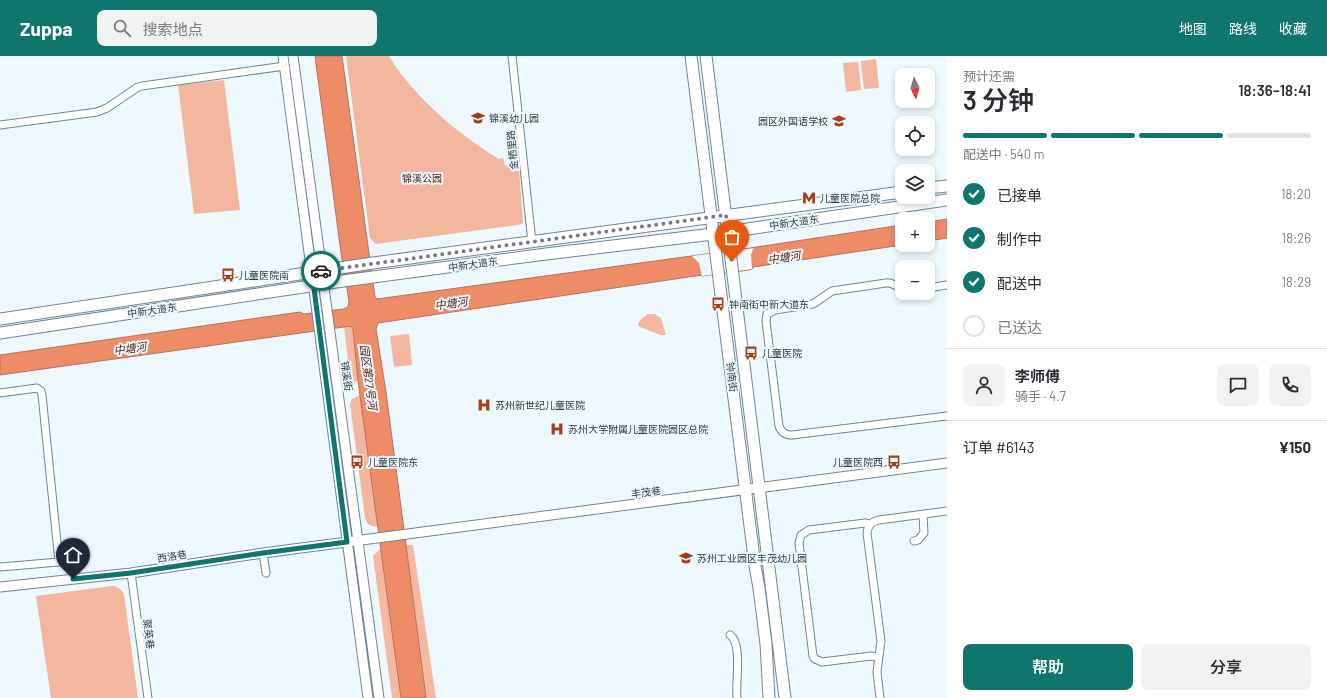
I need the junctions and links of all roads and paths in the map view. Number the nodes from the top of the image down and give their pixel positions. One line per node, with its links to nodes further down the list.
1 (284, 56): 6 (main road, 锦溪街)
2 (293, 56): 17 (main road, 锦溪街)
3 (512, 56): 16 (street, 金栖里路)
4 (691, 56): 13 (main road, 钟南街)
5 (706, 56): 12 (main road, 钟南街)
6 (285, 66): 7 (street); 17 (main road, 锦溪街)
7 (0, 125)
8 (947, 186): 9 (main road)
9 (935, 187)
10 (895, 193): 12 (main road, 中新大道东)
11 (947, 200): 14 (main road, 中新大道东)
12 (726, 215): 13 (main road, 中新大道东); 14 (main road, 钟南街)
13 (711, 217): 15 (main road, 钟南街); 16 (main road, 中新大道东)
14 (728, 232): 15 (main road, 中新大道东); 27 (main road, 钟南街)
15 (713, 234): 18 (main road, 中新大道东); 28 (main road, 钟南街)
16 (532, 242): 17 (main road, 中新大道东)
17 (317, 272): 18 (main road, 锦溪街); 22 (main road, 中新大道东)
18 (319, 285): 23 (main road, 中新大道东); 32 (main road, 锦溪街); 34 (main road, 锦溪街)
19 (895, 285): 25 (street)
20 (947, 285): 21 (street)
21 (935, 287)
22 (0, 319)
23 (0, 333)
24 (0, 393): 36 (street)
25 (947, 416)
26 (947, 463): 27 (main road, 丰茂巷)
27 (759, 488): 28 (main road, 丰茂巷); 47 (main road, 钟南街)
28 (746, 490): 32 (main road, 丰茂巷); 46 (main road, 钟南街)
29 (947, 511): 30 (street)
30 (922, 515): 31 (street); 33 (street)
31 (870, 524): 41 (street); 41 (street)
32 (358, 541): 34 (main road, 丰茂巷); 44 (main road, 锦溪街)
33 (914, 541)
34 (347, 542): 35 (main road, 西洛巷); 43 (main road, 锦溪街)
35 (263, 553): 37 (main road, 西洛巷); 38 (street)
36 (0, 567)
37 (131, 573): 39 (main road, 西洛巷); 42 (street, 聚英巷)
38 (266, 573)
39 (0, 587)
40 (730, 635): 45 (street)
41 (879, 657): 48 (street)
42 (148, 698)
43 (368, 698)
44 (379, 698)
45 (737, 698)
46 (769, 698)
47 (785, 698)
48 (880, 698)

